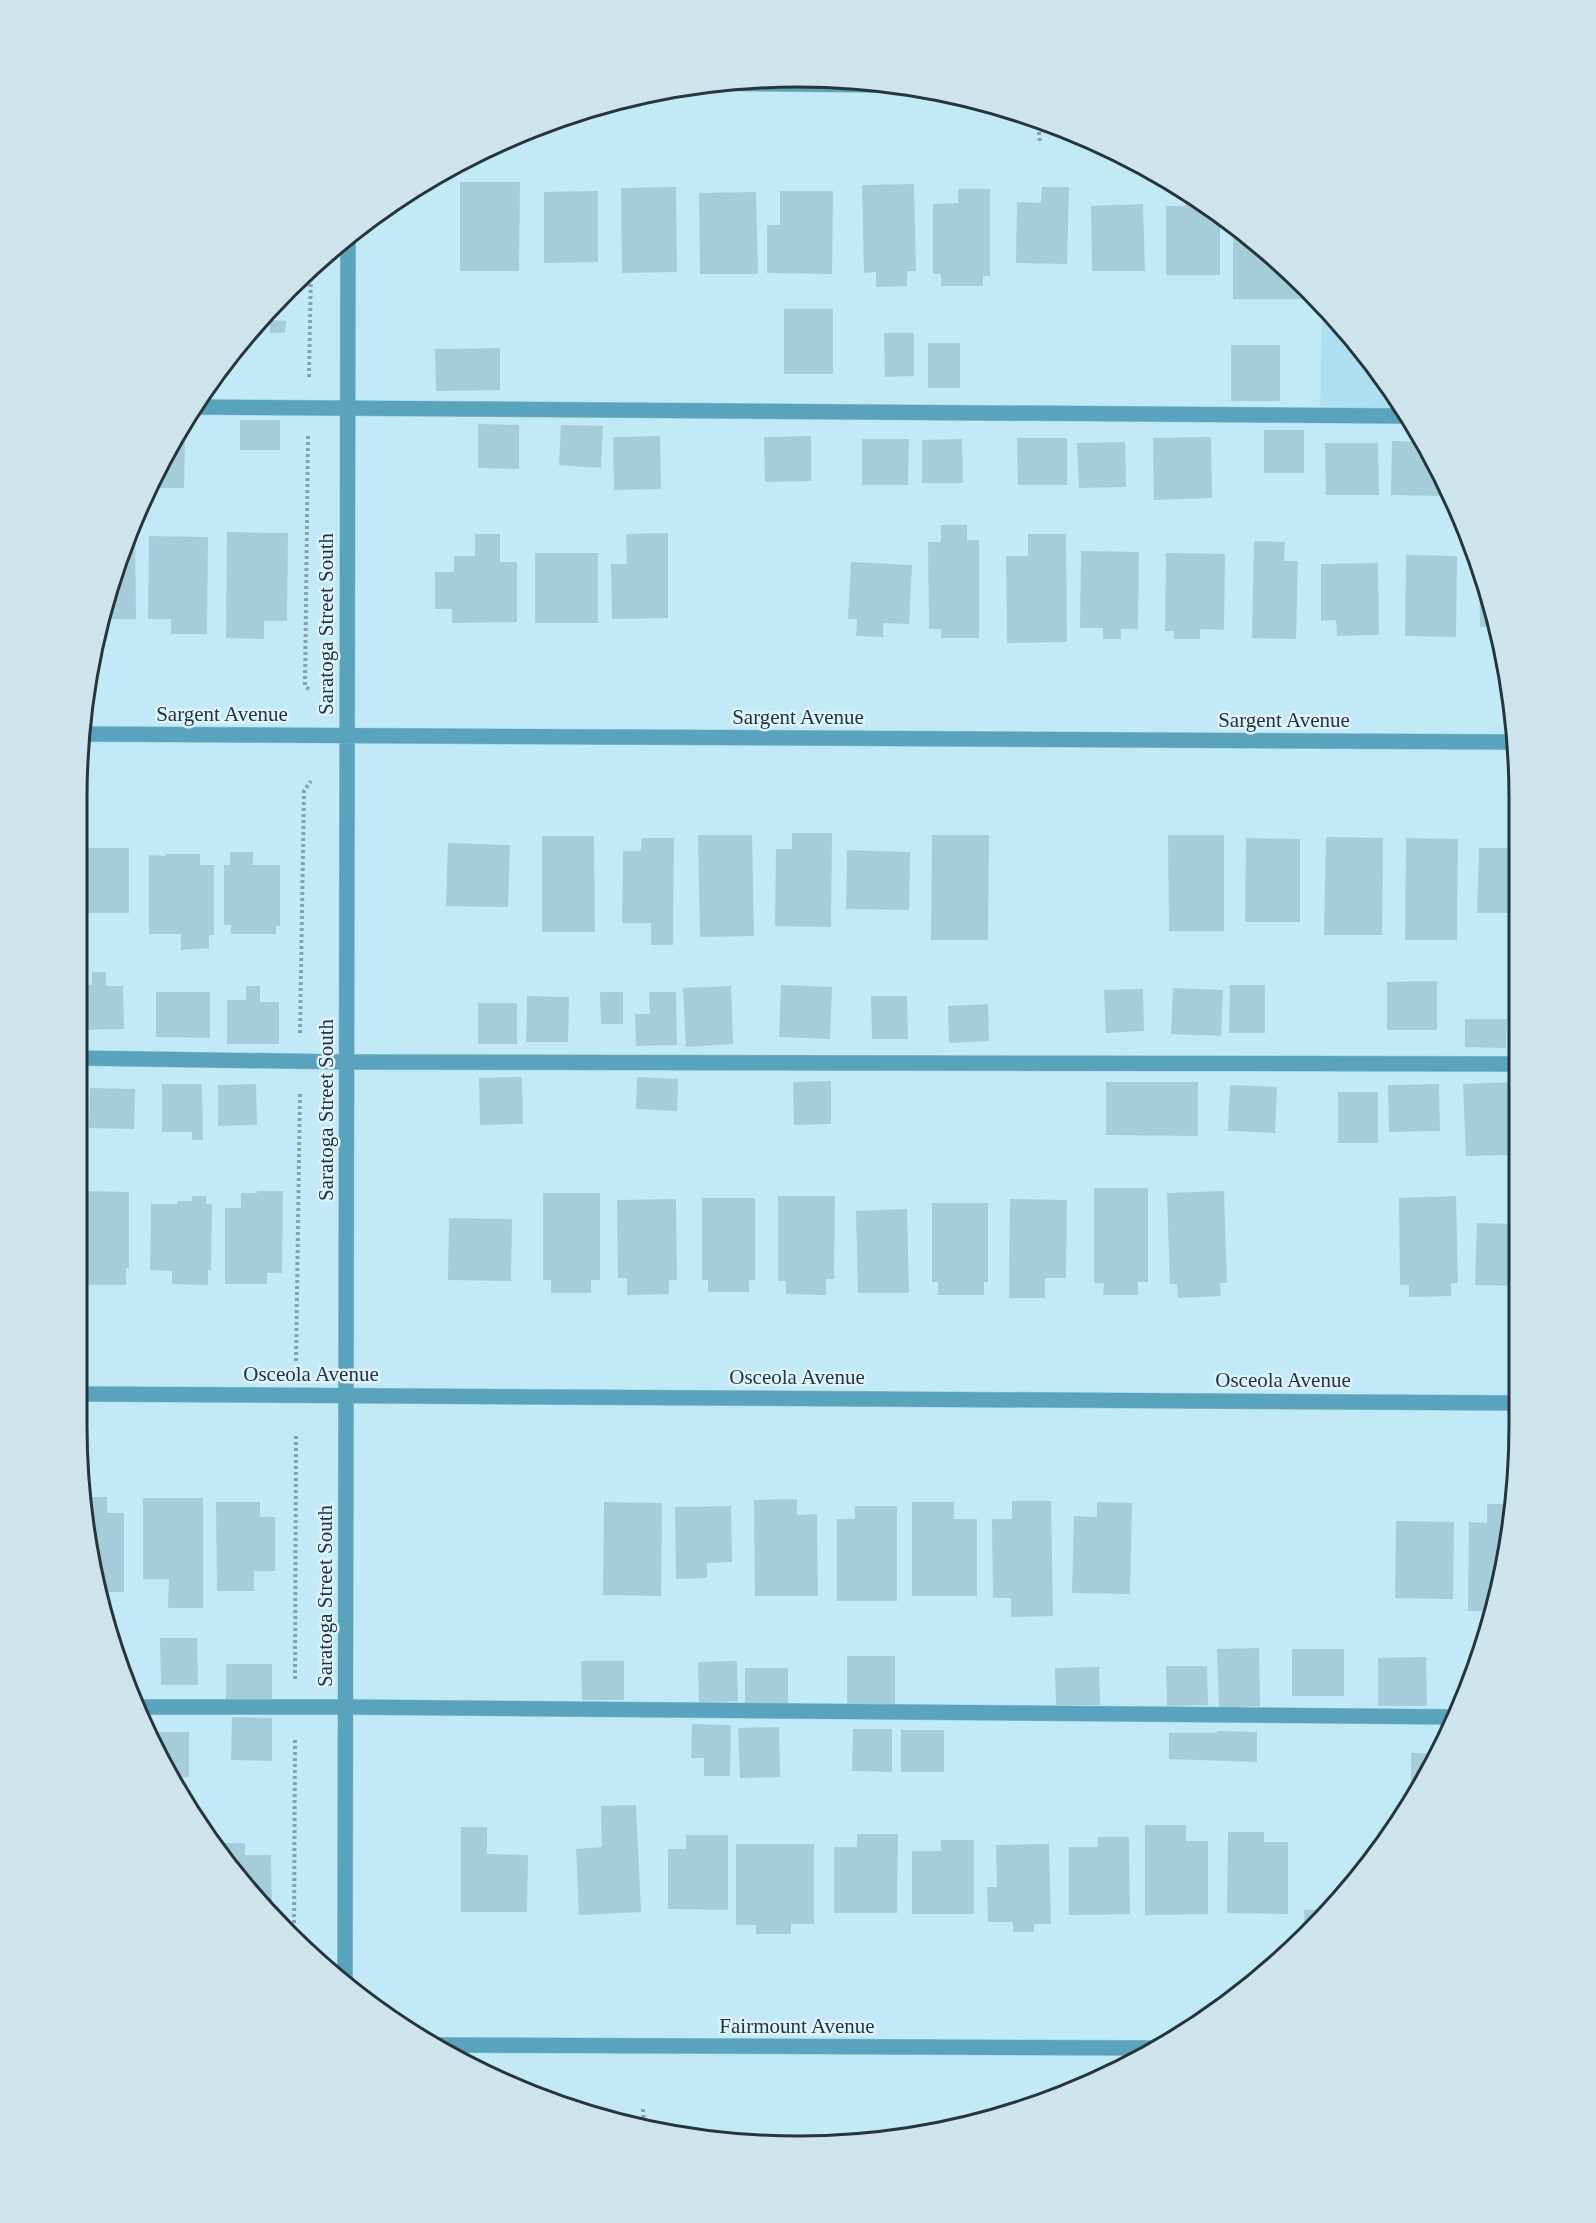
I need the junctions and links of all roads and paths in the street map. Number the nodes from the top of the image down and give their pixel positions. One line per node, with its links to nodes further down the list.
1 (1039, 132): 2 (path)
2 (1040, 144)
3 (348, 248): 7 (street, Saratoga Street South)
4 (311, 280): 6 (path)
5 (204, 407): 6 (street)
6 (309, 408): 7 (street); 9 (path)
7 (348, 408): 8 (street); 11 (street, Saratoga Street South)
8 (1397, 416)
9 (311, 691)
10 (90, 734): 11 (street, Sargent Avenue)
11 (347, 736): 12 (street, Sargent Avenue); 14 (street, Saratoga Street South)
12 (1506, 742)
13 (87, 1058): 14 (street)
14 (347, 1062): 15 (street); 17 (street, Saratoga Street South)
15 (1509, 1064)
16 (87, 1394): 17 (street, Osceola Avenue)
17 (346, 1396): 18 (street, Osceola Avenue); 20 (street, Saratoga Street South)
18 (1509, 1403)
19 (146, 1707): 20 (street)
20 (346, 1707): 21 (street); 22 (street, Saratoga Street South)
21 (1446, 1717)
22 (345, 1973)
23 (450, 2045): 24 (street, Fairmount Avenue)
24 (1141, 2048)
25 (644, 2109): 26 (path)
26 (644, 2119)

